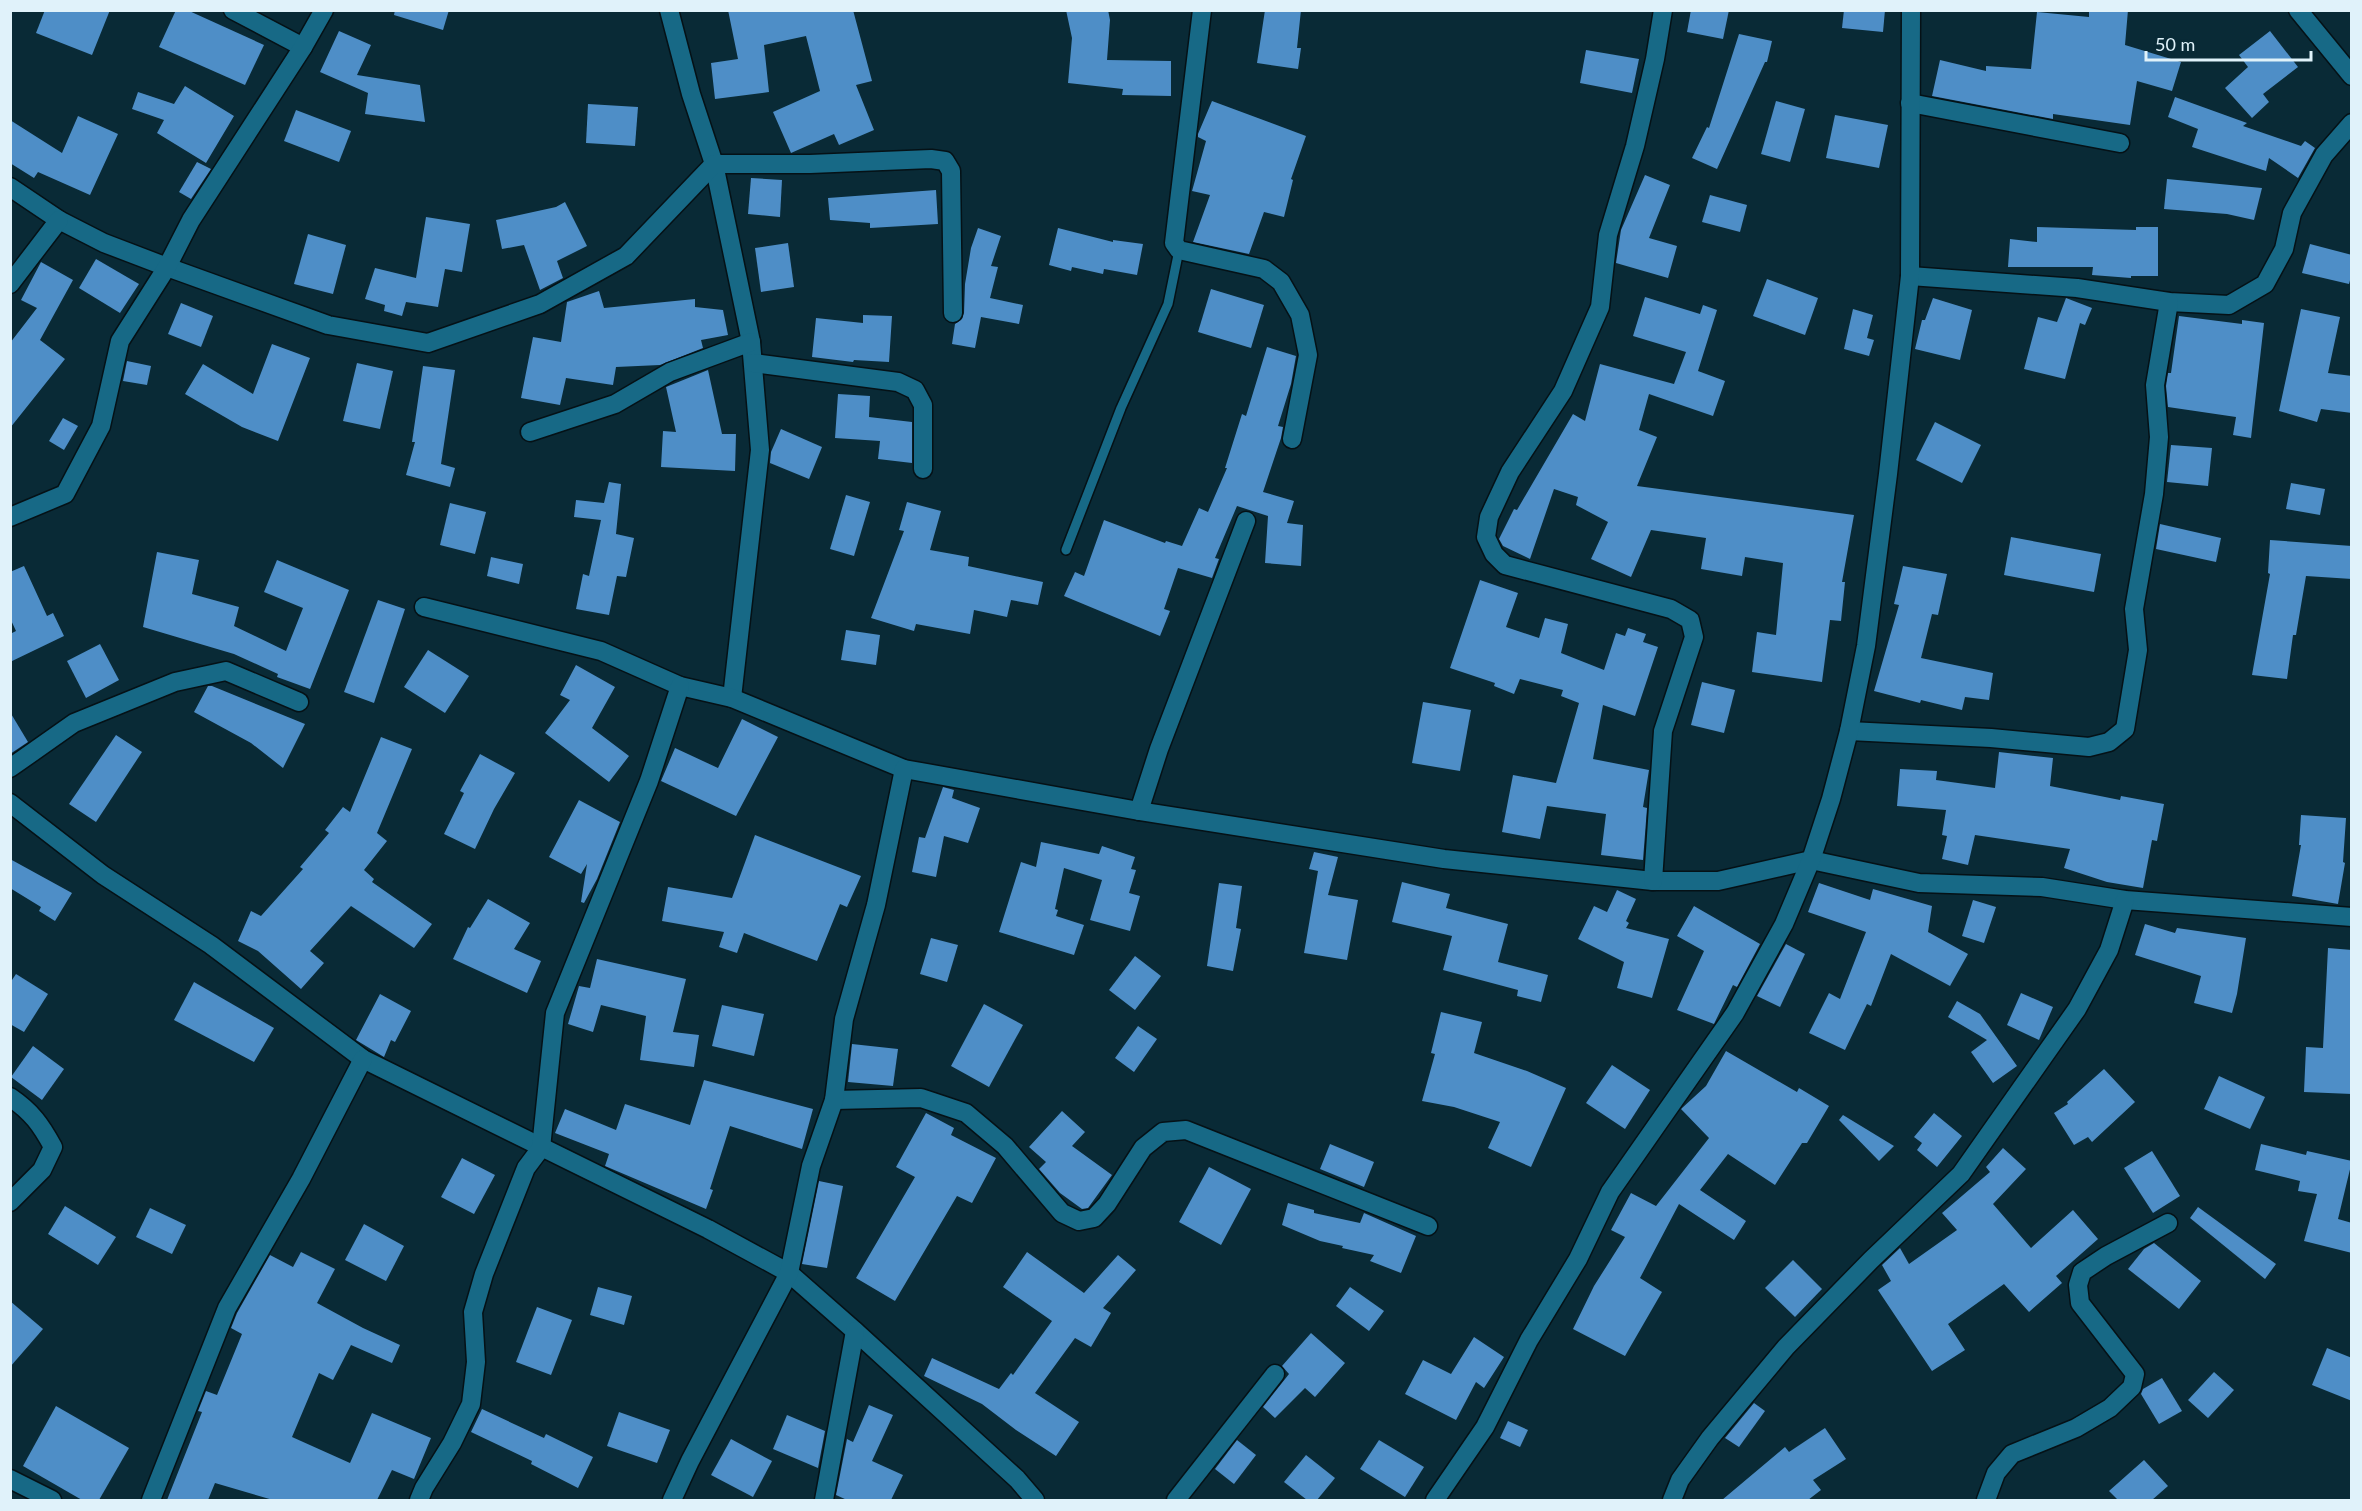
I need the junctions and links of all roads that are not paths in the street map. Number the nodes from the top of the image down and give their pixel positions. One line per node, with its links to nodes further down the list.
1 (233, 10): 8 (street)
2 (324, 10): 8 (street)
3 (669, 10): 13 (street)
4 (1202, 10): 16 (street)
5 (1663, 10): 40 (street)
6 (1911, 10): 10 (street)
7 (2298, 10): 9 (street)
8 (303, 47): 17 (street)
9 (2352, 76)
10 (1910, 103): 12 (street); 18 (street)
11 (2352, 123): 20 (street)
12 (2120, 143)
13 (714, 165): 17 (street); 21 (street); 22 (street)
14 (10, 187): 15 (street)
15 (58, 220): 17 (street); 19 (street)
16 (1179, 250): 25 (street); 29 (lane)
17 (167, 267): 27 (street)
18 (1910, 276): 20 (street); 34 (street)
19 (10, 284)
20 (2169, 302): 34 (street)
21 (953, 313)
22 (751, 342): 23 (street); 24 (street)
23 (753, 363): 26 (street); 32 (street)
24 (530, 432)
25 (1292, 439)
26 (923, 469)
27 (10, 518)
28 (1246, 521): 38 (street)
29 (1066, 550)
30 (424, 607): 31 (street)
31 (680, 687): 32 (street); 46 (street)
32 (732, 698): 36 (street)
33 (299, 702): 35 (street)
34 (1849, 731): 39 (street)
35 (10, 768)
36 (904, 770): 38 (street); 45 (street)
37 (10, 803): 43 (street)
38 (1139, 811): 40 (street)
39 (1811, 860): 40 (street); 41 (street); 61 (street)
40 (1653, 881)
41 (2125, 900): 42 (street); 62 (street)
42 (2352, 917)
43 (363, 1059): 46 (street); 55 (street)
44 (10, 1098): 47 (street)
45 (834, 1100): 49 (street); 50 (street)
46 (541, 1148): 50 (street); 56 (street)
47 (10, 1202)
48 (2168, 1223): 63 (street)
49 (1428, 1226)
50 (789, 1273): 51 (street); 57 (street)
51 (855, 1331): 58 (street); 59 (street)
52 (1275, 1374): 60 (street)
53 (10, 1479): 54 (street)
54 (52, 1500)
55 (152, 1500)
56 (419, 1500)
57 (672, 1500)
58 (824, 1500)
59 (1035, 1500)
60 (1176, 1500)
61 (1435, 1500)
62 (1672, 1500)
63 (1986, 1500)

